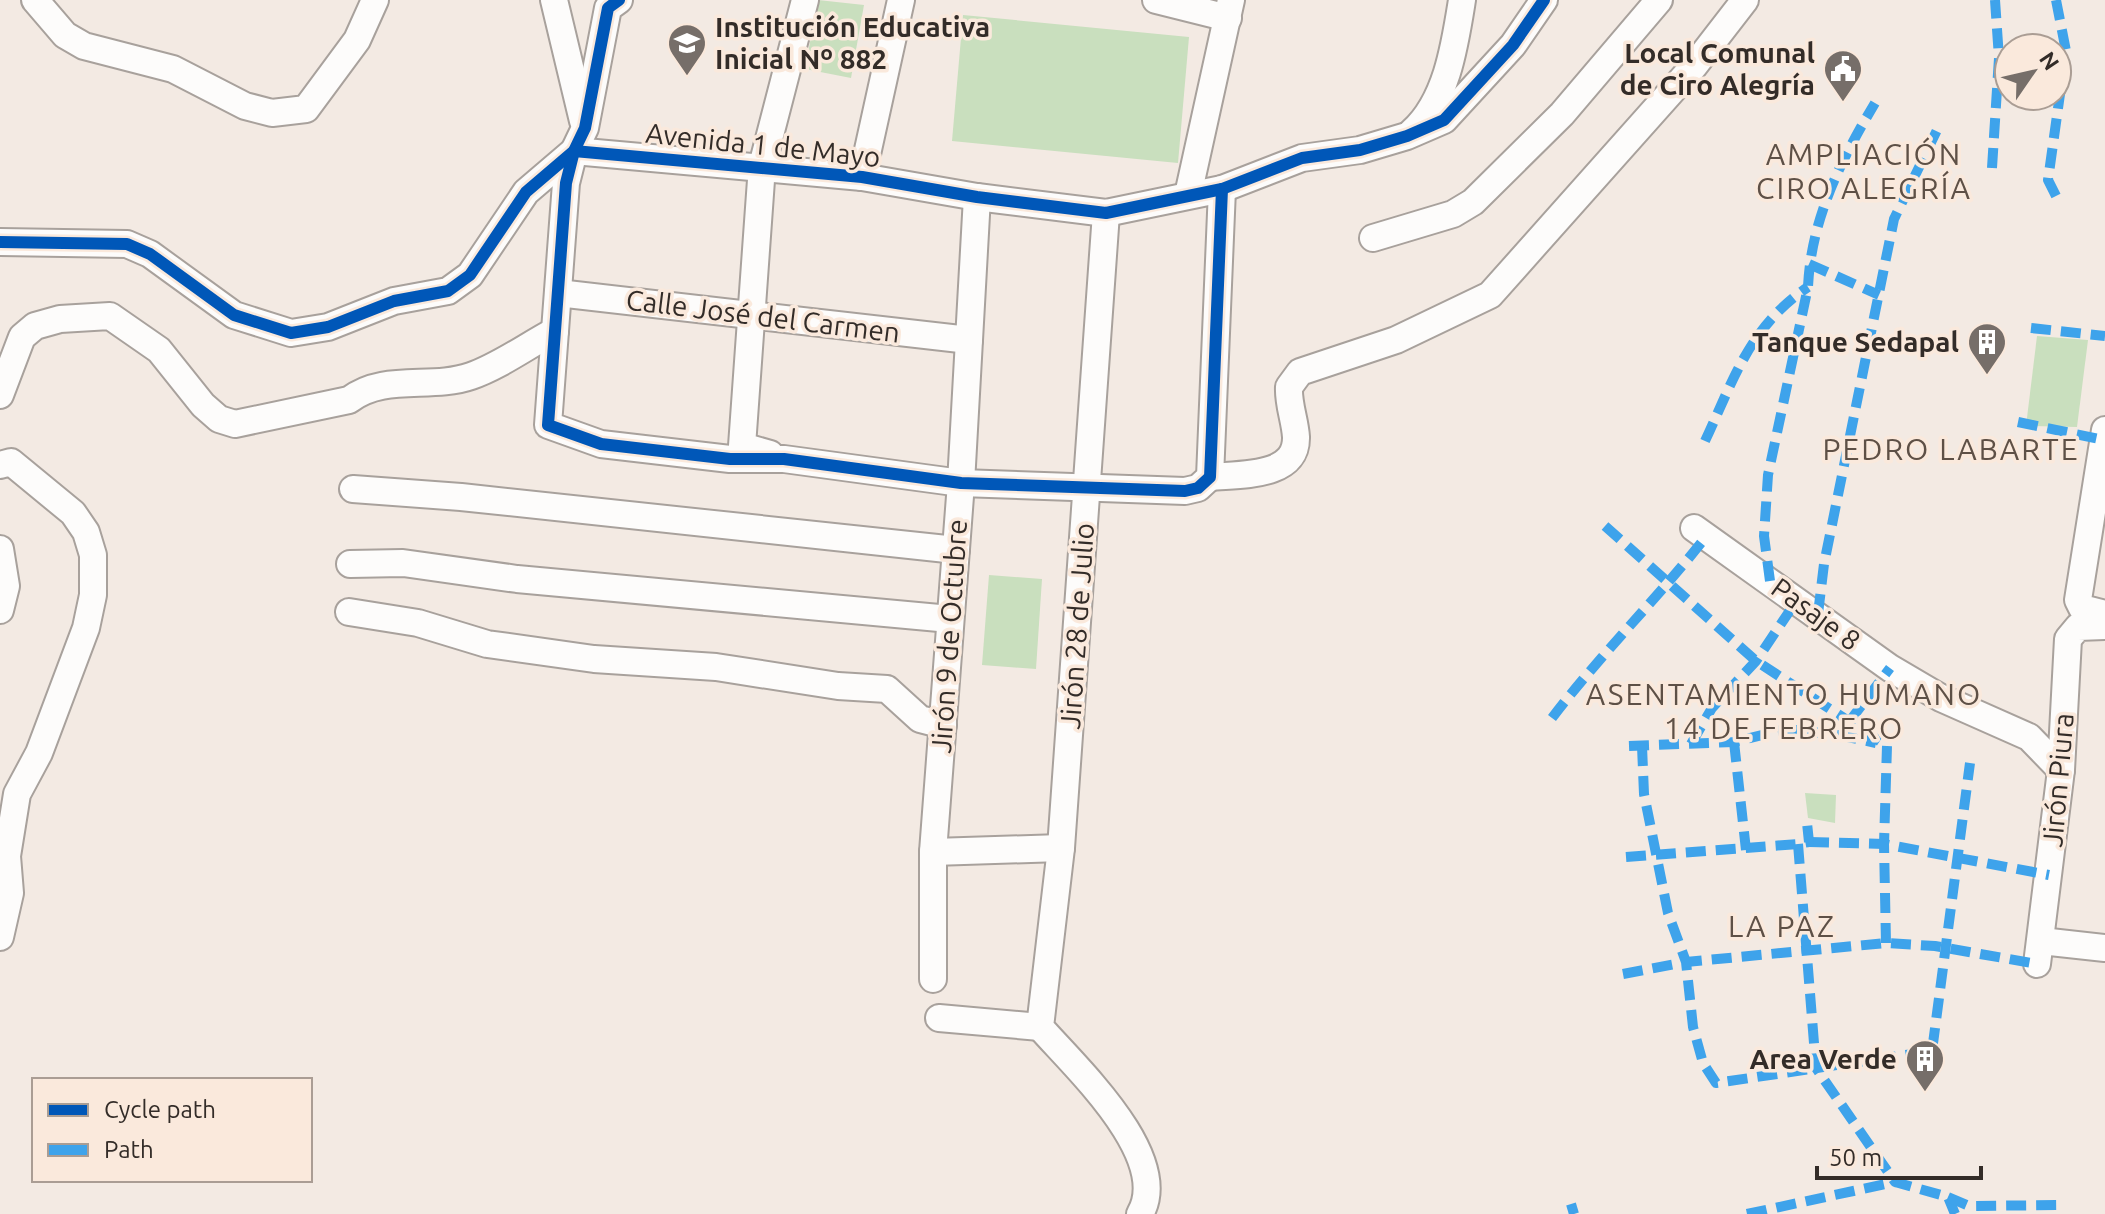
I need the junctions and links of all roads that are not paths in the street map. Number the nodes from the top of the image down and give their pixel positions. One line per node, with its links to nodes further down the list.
1 (35, 0): 2 (street)
2 (375, 0)
3 (554, 0): 14 (street)
4 (805, 0): 15 (street)
5 (901, 0): 16 (street)
6 (1156, 0): 12 (street)
7 (1462, 0): 13 (street)
8 (1544, 0): 13 (street, Avenida 1 de Mayo)
9 (1659, 0): 21 (street)
10 (1745, 0): 31 (street)
11 (612, 3): 14 (street)
12 (1230, 9): 18 (street)
13 (1407, 136): 17 (street, Avenida 1 de Mayo)
14 (579, 140): 15 (street, Avenida 1 de Mayo); 22 (street); 23 (street)
15 (762, 166): 16 (street, Avenida 1 de Mayo); 24 (street)
16 (862, 177): 19 (street, Avenida 1 de Mayo)
17 (1222, 189): 18 (street, Avenida 1 de Mayo); 31 (street)
18 (1188, 195): 20 (street, Avenida 1 de Mayo)
19 (977, 197): 20 (street, Avenida 1 de Mayo); 26 (street, Jirón 9 de Octubre)
20 (1106, 213): 33 (street, Jirón 28 de Julio)
21 (1373, 238)
22 (0, 242)
23 (558, 293): 24 (street, Calle José del Carmen); 25 (street)
24 (751, 314): 26 (street, Calle José del Carmen); 29 (street)
25 (555, 331): 27 (street); 29 (street)
26 (969, 340): 32 (street, Jirón 9 de Octubre)
27 (0, 395)
28 (2105, 430): 40 (street)
29 (784, 459): 32 (street)
30 (0, 465): 48 (street)
31 (1210, 477): 33 (street)
32 (961, 483): 33 (street); 37 (street, Jirón 9 de Octubre)
33 (1087, 485): 46 (street, Jirón 28 de Julio)
34 (353, 489): 37 (street)
35 (1694, 528): 45 (street, Pasaje 8)
36 (0, 549): 39 (street)
37 (956, 550): 42 (street, Jirón 9 de Octubre)
38 (350, 564): 42 (street)
39 (0, 610)
40 (2094, 611)
41 (349, 612): 44 (street)
42 (950, 619): 44 (street, Jirón 9 de Octubre)
43 (2105, 626): 45 (street, Jirón Piura)
44 (943, 725): 47 (street, Jirón 9 de Octubre)
45 (2061, 770): 49 (street, Jirón Piura)
46 (1061, 848): 47 (street); 52 (street, Jirón 28 de Julio)
47 (933, 852): 50 (street, Jirón 9 de Octubre)
48 (0, 937)
49 (2105, 948)
50 (933, 979)
51 (939, 1018): 52 (street)
52 (1040, 1027): 53 (street)
53 (1140, 1214)

